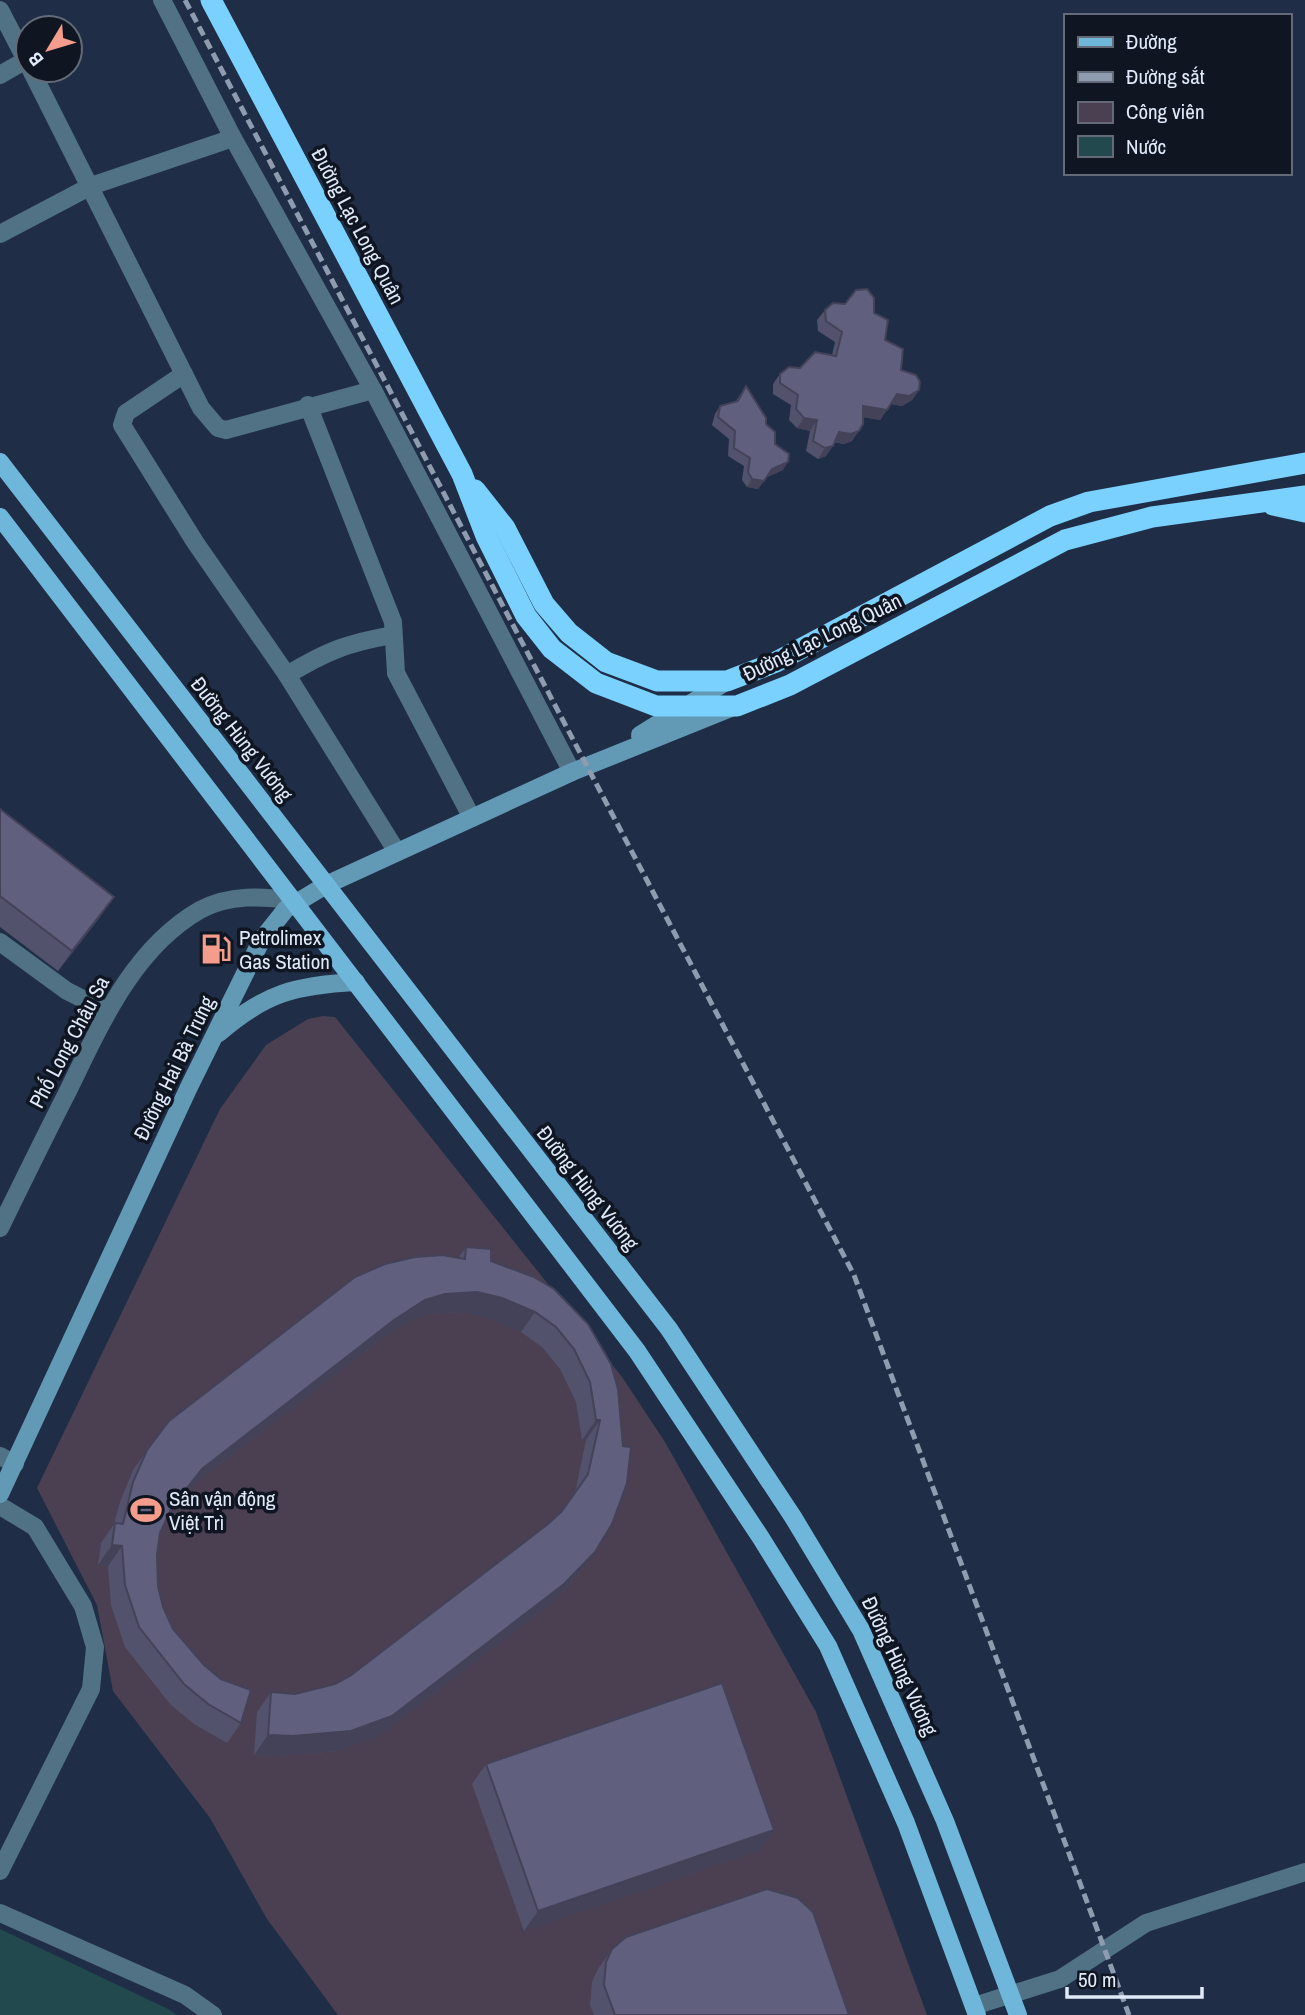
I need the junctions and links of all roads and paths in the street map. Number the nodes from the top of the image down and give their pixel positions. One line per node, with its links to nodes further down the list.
1 (162, 0): 6 (street)
2 (211, 0): 14 (highway, Đường Lạc Long Quân)
3 (0, 10): 4 (street)
4 (14, 38)
5 (38, 84): 7 (street)
6 (233, 138): 7 (street); 10 (street)
7 (91, 186): 8 (street); 9 (street)
8 (0, 233)
9 (184, 374): 11 (street); 20 (street)
10 (373, 390): 11 (street); 25 (street)
11 (308, 405): 19 (street)
12 (0, 462): 28 (main road, Đường Hùng Vương)
13 (1305, 463): 21 (highway, Đường Lạc Long Quân)
14 (463, 474): 21 (highway, Đường Lạc Long Quân); 22 (highway, Đường Lạc Long Quân)
15 (1305, 496): 16 (highway, Đường Lạc Long Quân)
16 (1257, 501): 17 (highway); 23 (highway, Đường Lạc Long Quân)
17 (1305, 512)
18 (0, 517): 29 (main road)
19 (393, 635): 20 (street); 26 (street)
20 (287, 675): 27 (street)
21 (727, 681): 22 (street, Đường Hai Bà Trưng)
22 (688, 706): 23 (highway, Đường Lạc Long Quân); 24 (street, Đường Hai Bà Trưng)
23 (737, 706): 24 (street, Đường Hai Bà Trưng)
24 (601, 759): 25 (street, Đường Hai Bà Trưng)
25 (572, 772): 26 (street, Đường Hai Bà Trưng)
26 (472, 817): 27 (street, Đường Hai Bà Trưng)
27 (397, 852): 28 (street, Đường Hai Bà Trưng)
28 (326, 885): 29 (street, Đường Hai Bà Trưng); 41 (main road, Đường Hùng Vương)
29 (295, 901): 31 (main road); 32 (street, Phố Long Châu Sa); 33 (street, Đường Hai Bà Trưng)
30 (0, 942): 32 (street)
31 (356, 982): 33 (street); 42 (main road)
32 (107, 1011): 34 (street, Phố Long Châu Sa)
33 (213, 1037): 35 (street, Đường Hai Bà Trưng)
34 (2, 1219)
35 (8, 1460): 36 (street, Đường Hai Bà Trưng)
36 (0, 1494)
37 (0, 1506): 38 (street)
38 (0, 1871)
39 (1305, 1872): 41 (street)
40 (0, 1913): 43 (street)
41 (1011, 1995): 42 (street); 44 (main road, Đường Hùng Vương)
42 (975, 2011)
43 (213, 2015)
44 (1018, 2015)

